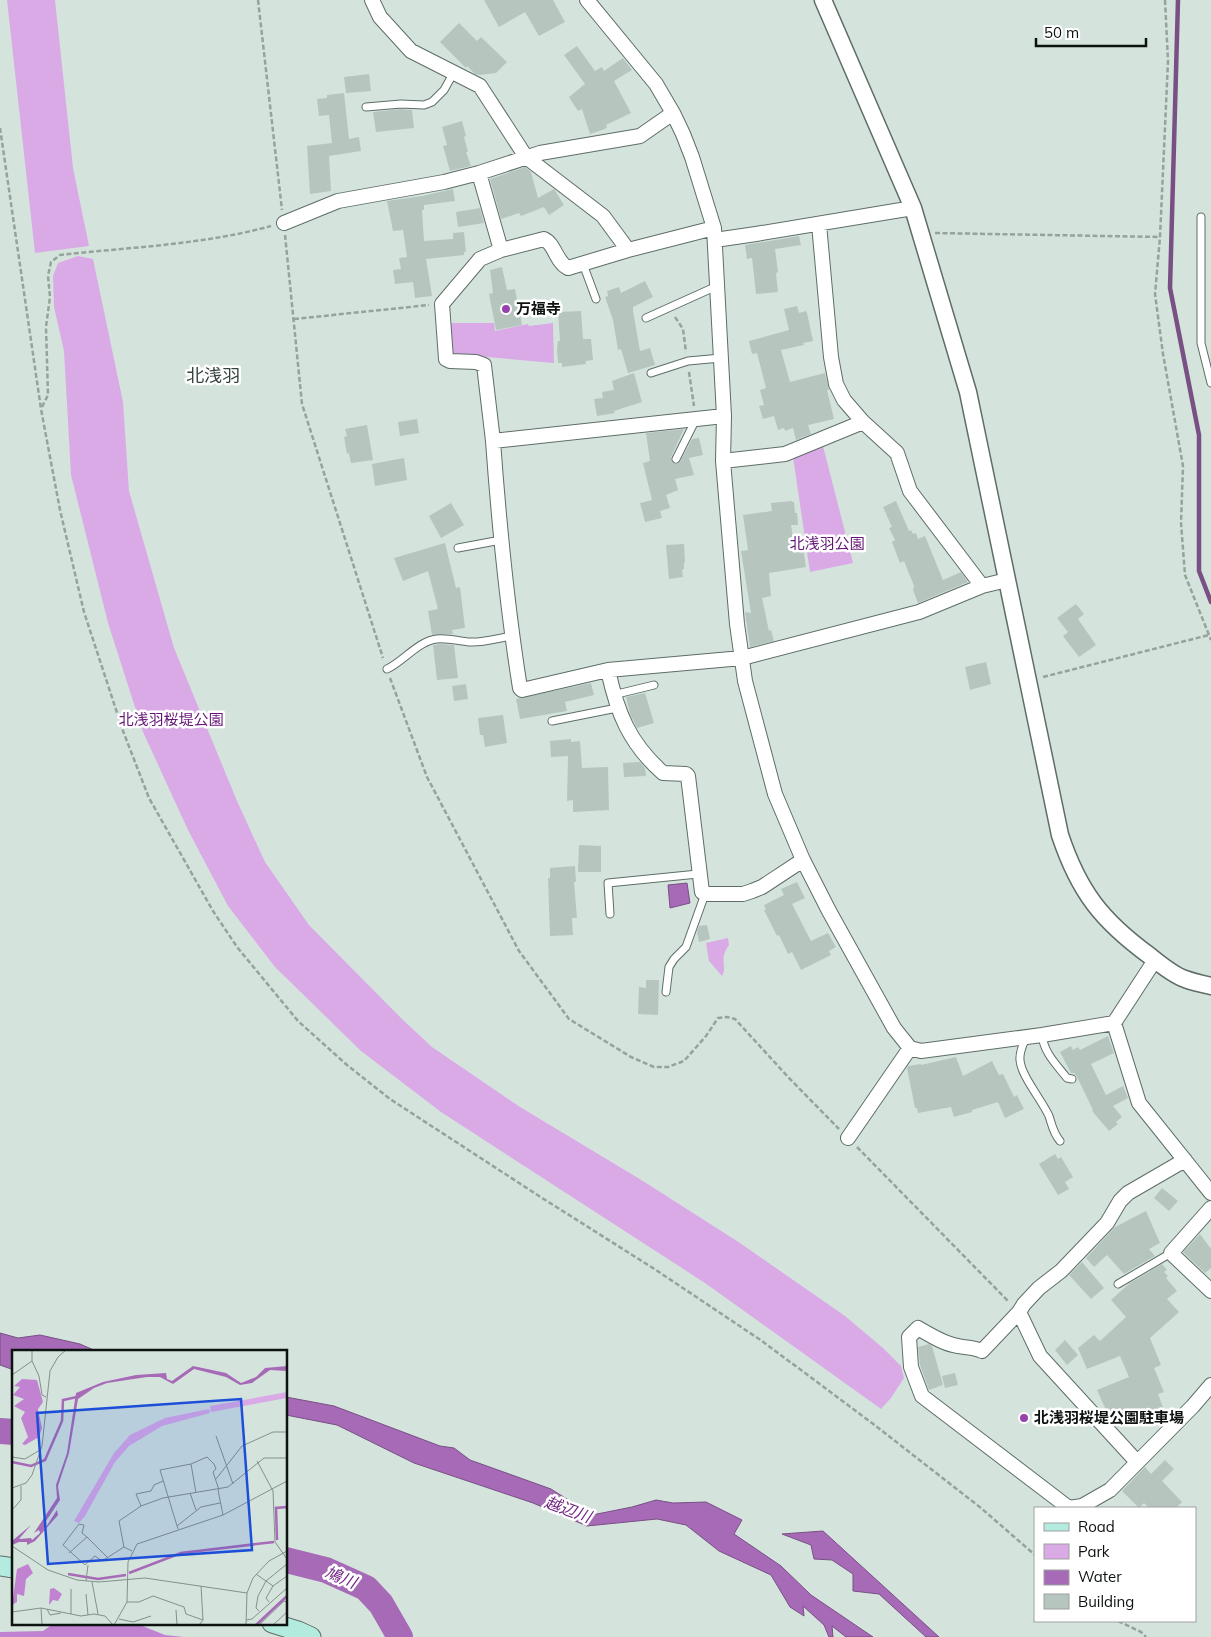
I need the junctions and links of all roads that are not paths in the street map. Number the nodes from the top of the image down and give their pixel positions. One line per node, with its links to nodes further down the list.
1 (372, 0): 4 (street)
2 (586, 0): 6 (street)
3 (823, 0): 9 (street)
4 (454, 72): 5 (lane); 7 (street)
5 (366, 107)
6 (673, 113): 7 (street); 13 (street)
7 (526, 157): 8 (street); 15 (street)
8 (479, 173): 11 (street); 14 (street)
9 (913, 208): 12 (street); 31 (street)
10 (1201, 217): 22 (lane)
11 (284, 223)
12 (819, 224): 13 (street); 25 (street)
13 (714, 234): 15 (street); 17 (street)
14 (501, 250): 16 (street); 26 (street)
15 (628, 250): 16 (street)
16 (583, 264): 18 (lane)
17 (718, 285): 19 (lane); 20 (street)
18 (596, 299)
19 (646, 318)
20 (721, 358): 21 (lane); 23 (street)
21 (651, 373)
22 (1211, 383)
23 (724, 416): 24 (street); 28 (street)
24 (696, 419): 26 (street); 27 (lane)
25 (863, 422): 28 (street); 32 (street)
26 (493, 441): 29 (street)
27 (676, 459)
28 (723, 461): 34 (street)
29 (501, 540): 30 (lane); 33 (street)
30 (458, 548)
31 (1007, 580): 32 (street); 44 (street)
32 (982, 586): 34 (street)
33 (512, 636): 35 (lane); 36 (street)
34 (742, 658): 36 (street); 40 (street)
35 (387, 669)
36 (608, 670): 38 (street)
37 (654, 685): 38 (lane)
38 (615, 701): 39 (lane); 41 (street)
39 (552, 721)
40 (803, 860): 42 (street); 50 (street)
41 (698, 874): 42 (street); 43 (lane)
42 (705, 894): 46 (lane)
43 (610, 914)
44 (1155, 960): 45 (street); 47 (street)
45 (1211, 986)
46 (666, 992)
47 (1114, 1023): 48 (street); 54 (street)
48 (1042, 1035): 49 (street); 51 (lane)
49 (1026, 1037): 50 (street); 53 (lane)
50 (910, 1048): 52 (street)
51 (1072, 1079)
52 (848, 1138)
53 (1060, 1141)
54 (1185, 1160): 55 (street); 60 (street)
55 (1211, 1193)
56 (1211, 1208): 57 (street)
57 (1170, 1253): 58 (lane); 59 (street)
58 (1118, 1284)
59 (1211, 1291)
60 (1019, 1312): 62 (street); 63 (street)
61 (1211, 1385): 62 (street)
62 (1137, 1462): 64 (street)
63 (1068, 1507)
64 (1076, 1507)
65 (274, 1624): 66 (main road)
66 (302, 1635)

